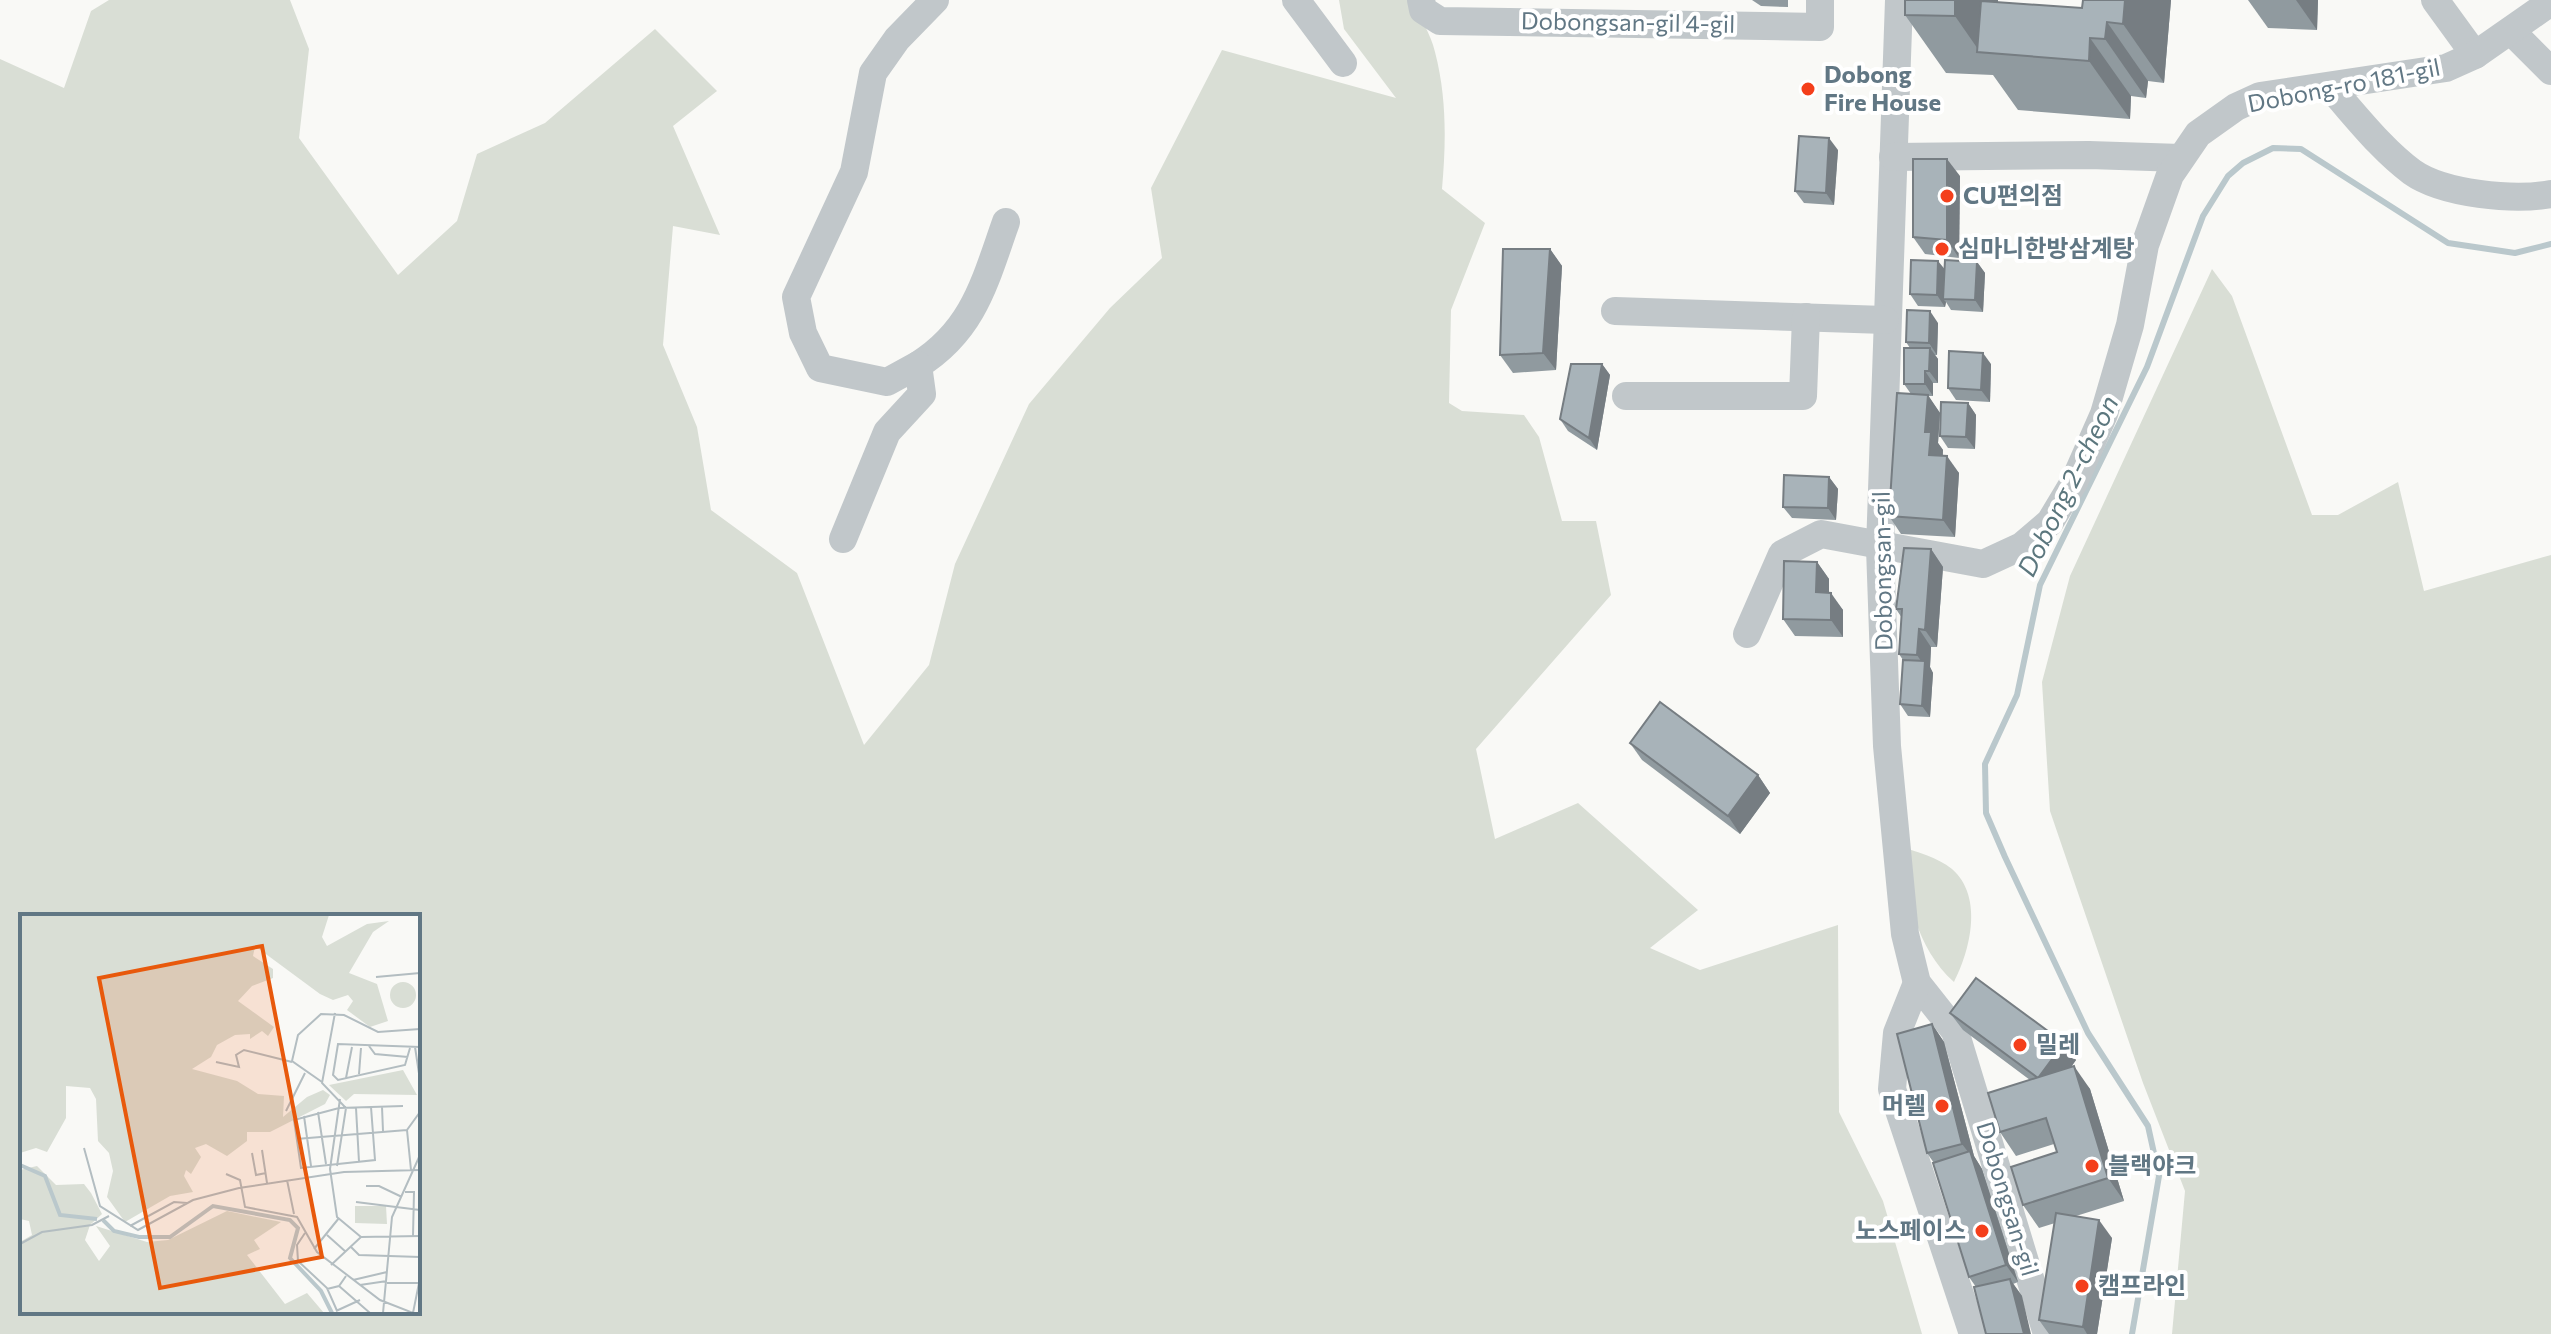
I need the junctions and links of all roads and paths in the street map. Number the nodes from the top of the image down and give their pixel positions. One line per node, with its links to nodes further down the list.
1 (935, 0): 21 (street)
2 (1296, 0): 11 (street)
3 (1421, 0): 8 (street, Dobongsan-gil 4-gil)
4 (1820, 0): 8 (street, Dobongsan-gil 4-gil)
5 (1899, 0): 14 (street, Dobongsan-gil)
6 (2435, 0): 10 (street, Dobong-ro 181-gil)
7 (2551, 2): 9 (street, Dobong-ro 181-gil)
8 (1583, 11)
9 (2511, 31): 10 (street, Dobong-ro 181-gil); 12 (street)
10 (2475, 55): 13 (street, Dobong-ro 181-gil)
11 (1343, 63)
12 (2551, 71)
13 (2330, 87): 15 (street, Dobong-ro 181-gil); 16 (street)
14 (1893, 157): 15 (street); 20 (street, Dobongsan-gil)
15 (2181, 158): 24 (street, Dobong-ro 181-gil)
16 (2551, 194)
17 (1006, 222): 21 (street)
18 (1615, 311): 19 (street)
19 (1806, 317): 20 (street); 22 (street)
20 (1885, 320): 24 (street, Dobongsan-gil)
21 (918, 365): 23 (street)
22 (1626, 396)
23 (843, 539)
24 (1880, 548): 25 (street, Dobong-ro 181-gil); 26 (street, Dobongsan-gil)
25 (1747, 634)
26 (1917, 983): 27 (street); 28 (street, Dobongsan-gil)
27 (1973, 1334)
28 (2047, 1334)

